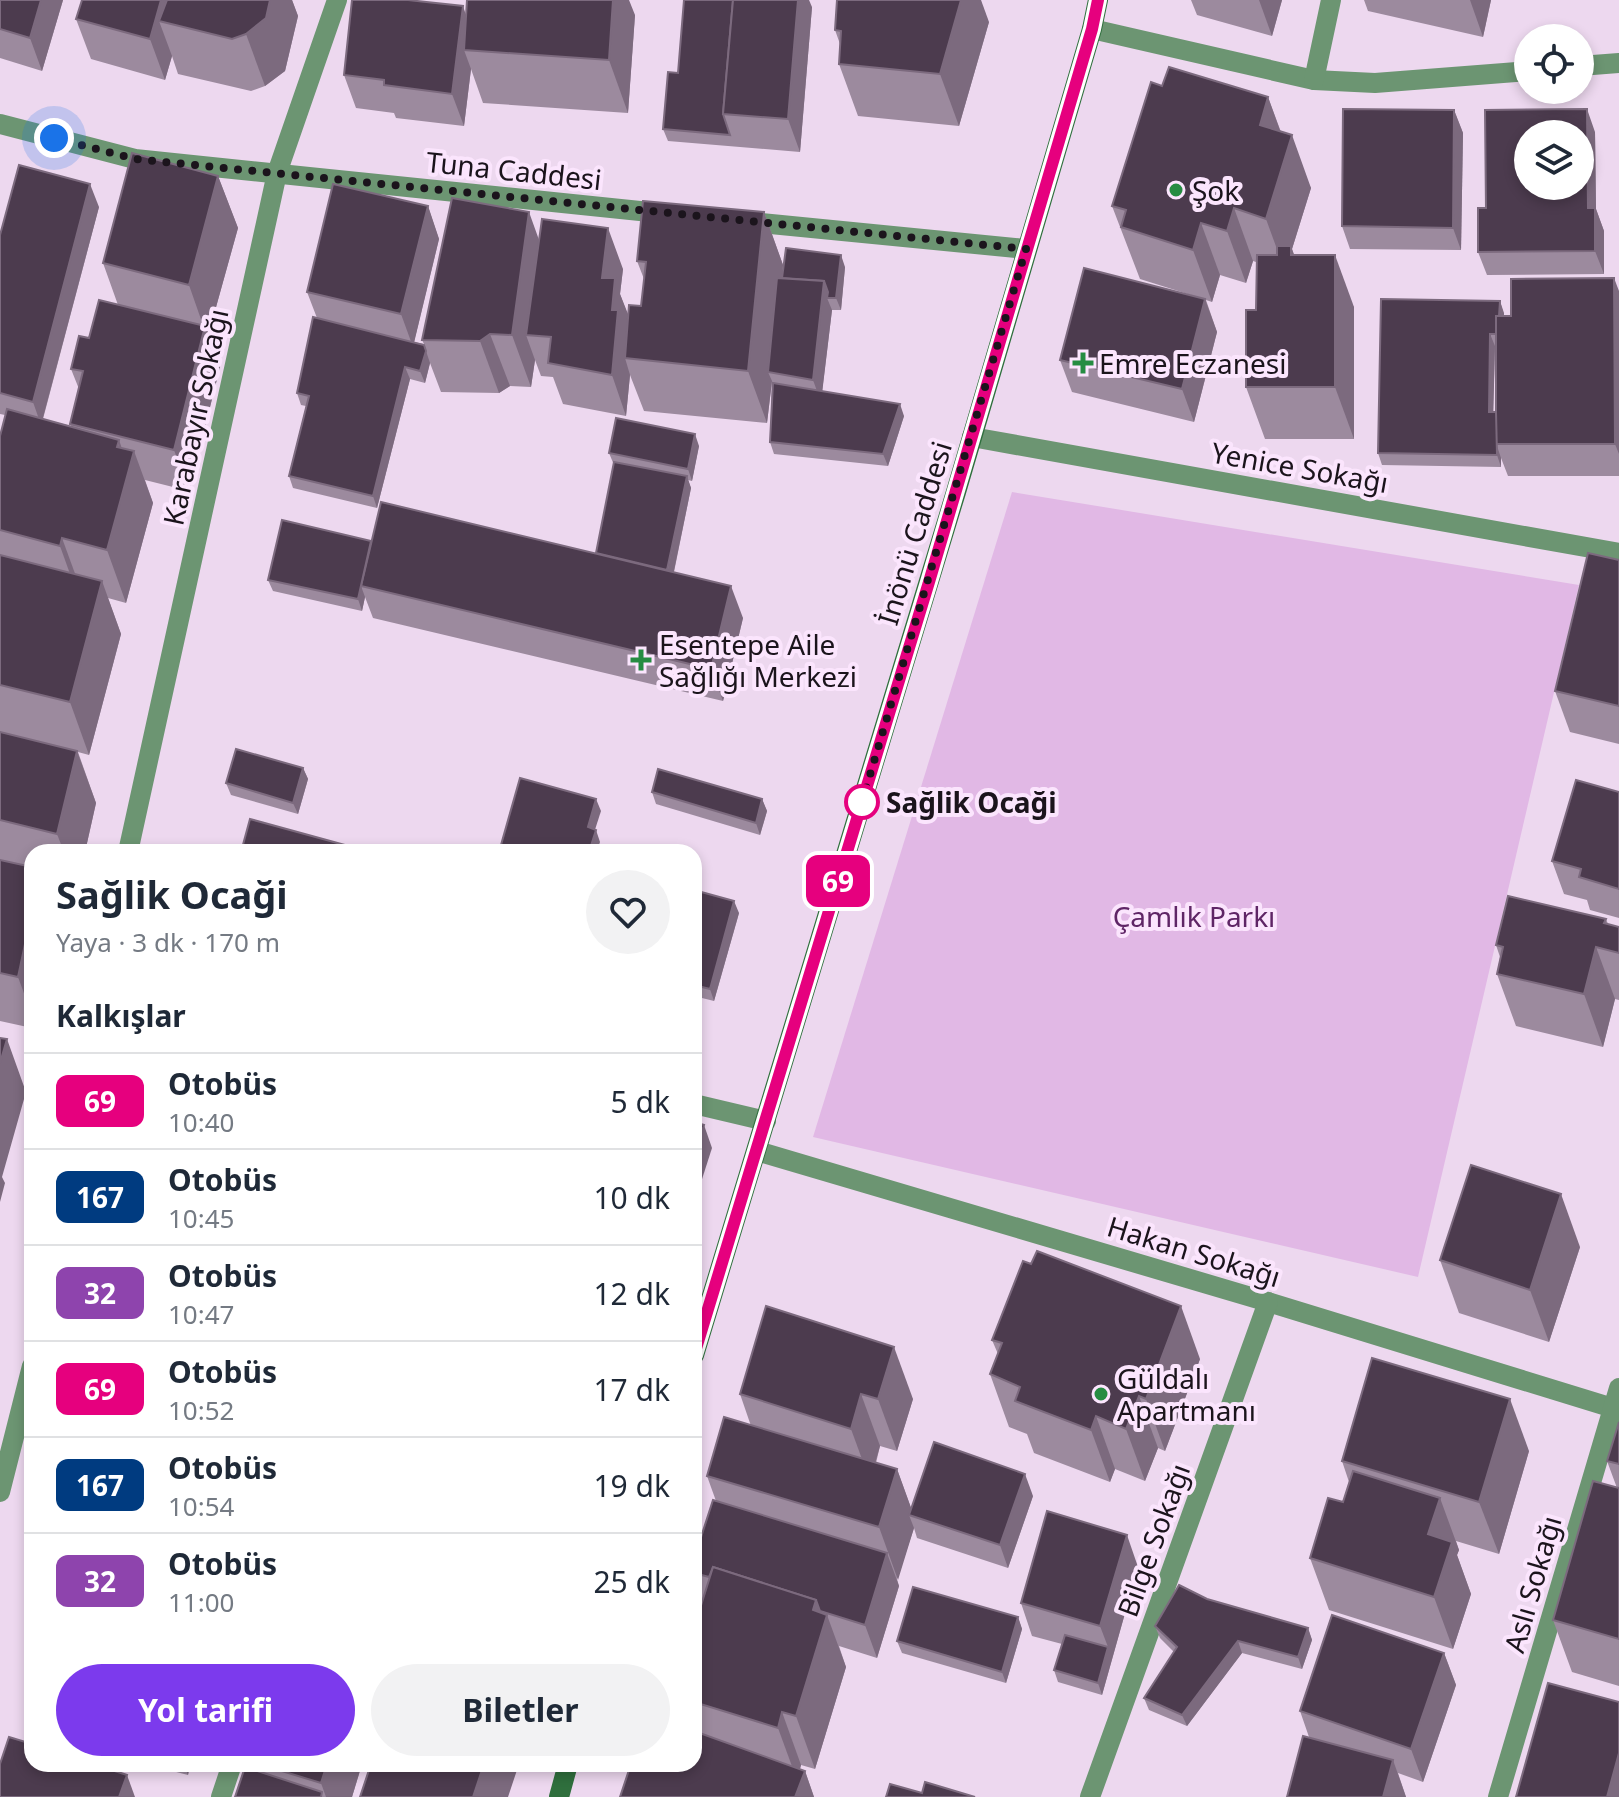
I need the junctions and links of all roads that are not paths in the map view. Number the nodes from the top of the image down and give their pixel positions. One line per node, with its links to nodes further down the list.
1 (337, 0): 10 (street, Karabayır Sokağı)
2 (1098, 0): 4 (street, İnönü Caddesi)
3 (1331, 0): 8 (street)
4 (1092, 29): 8 (street); 13 (street, İnönü Caddesi)
5 (1619, 63): 6 (street)
6 (1594, 65)
7 (1514, 72): 8 (street)
8 (1314, 80)
9 (0, 124): 10 (street, Tuna Caddesi)
10 (277, 173): 11 (street, Tuna Caddesi); 16 (street, Karabayır Sokağı)
11 (685, 215)
12 (716, 218): 13 (street)
13 (1026, 249): 14 (street, İnönü Caddesi)
14 (972, 437): 15 (street, Yenice Sokağı); 18 (street, İnönü Caddesi)
15 (1619, 553)
16 (130, 844)
17 (702, 1106): 18 (street)
18 (766, 1121): 19 (street, İnönü Caddesi)
19 (757, 1151): 20 (street, Hakan Sokağı); 21 (street, İnönü Caddesi)
20 (1268, 1302): 24 (street, Hakan Sokağı); 30 (street, Bilge Sokağı)
21 (702, 1329)
22 (1619, 1388): 24 (street, Aslı Sokağı)
23 (24, 1398): 25 (street)
24 (1613, 1408): 31 (street, Aslı Sokağı)
25 (0, 1492)
26 (229, 1772): 28 (street)
27 (566, 1772): 29 (street)
28 (221, 1797)
29 (559, 1797)
30 (1090, 1797)
31 (1498, 1797)

